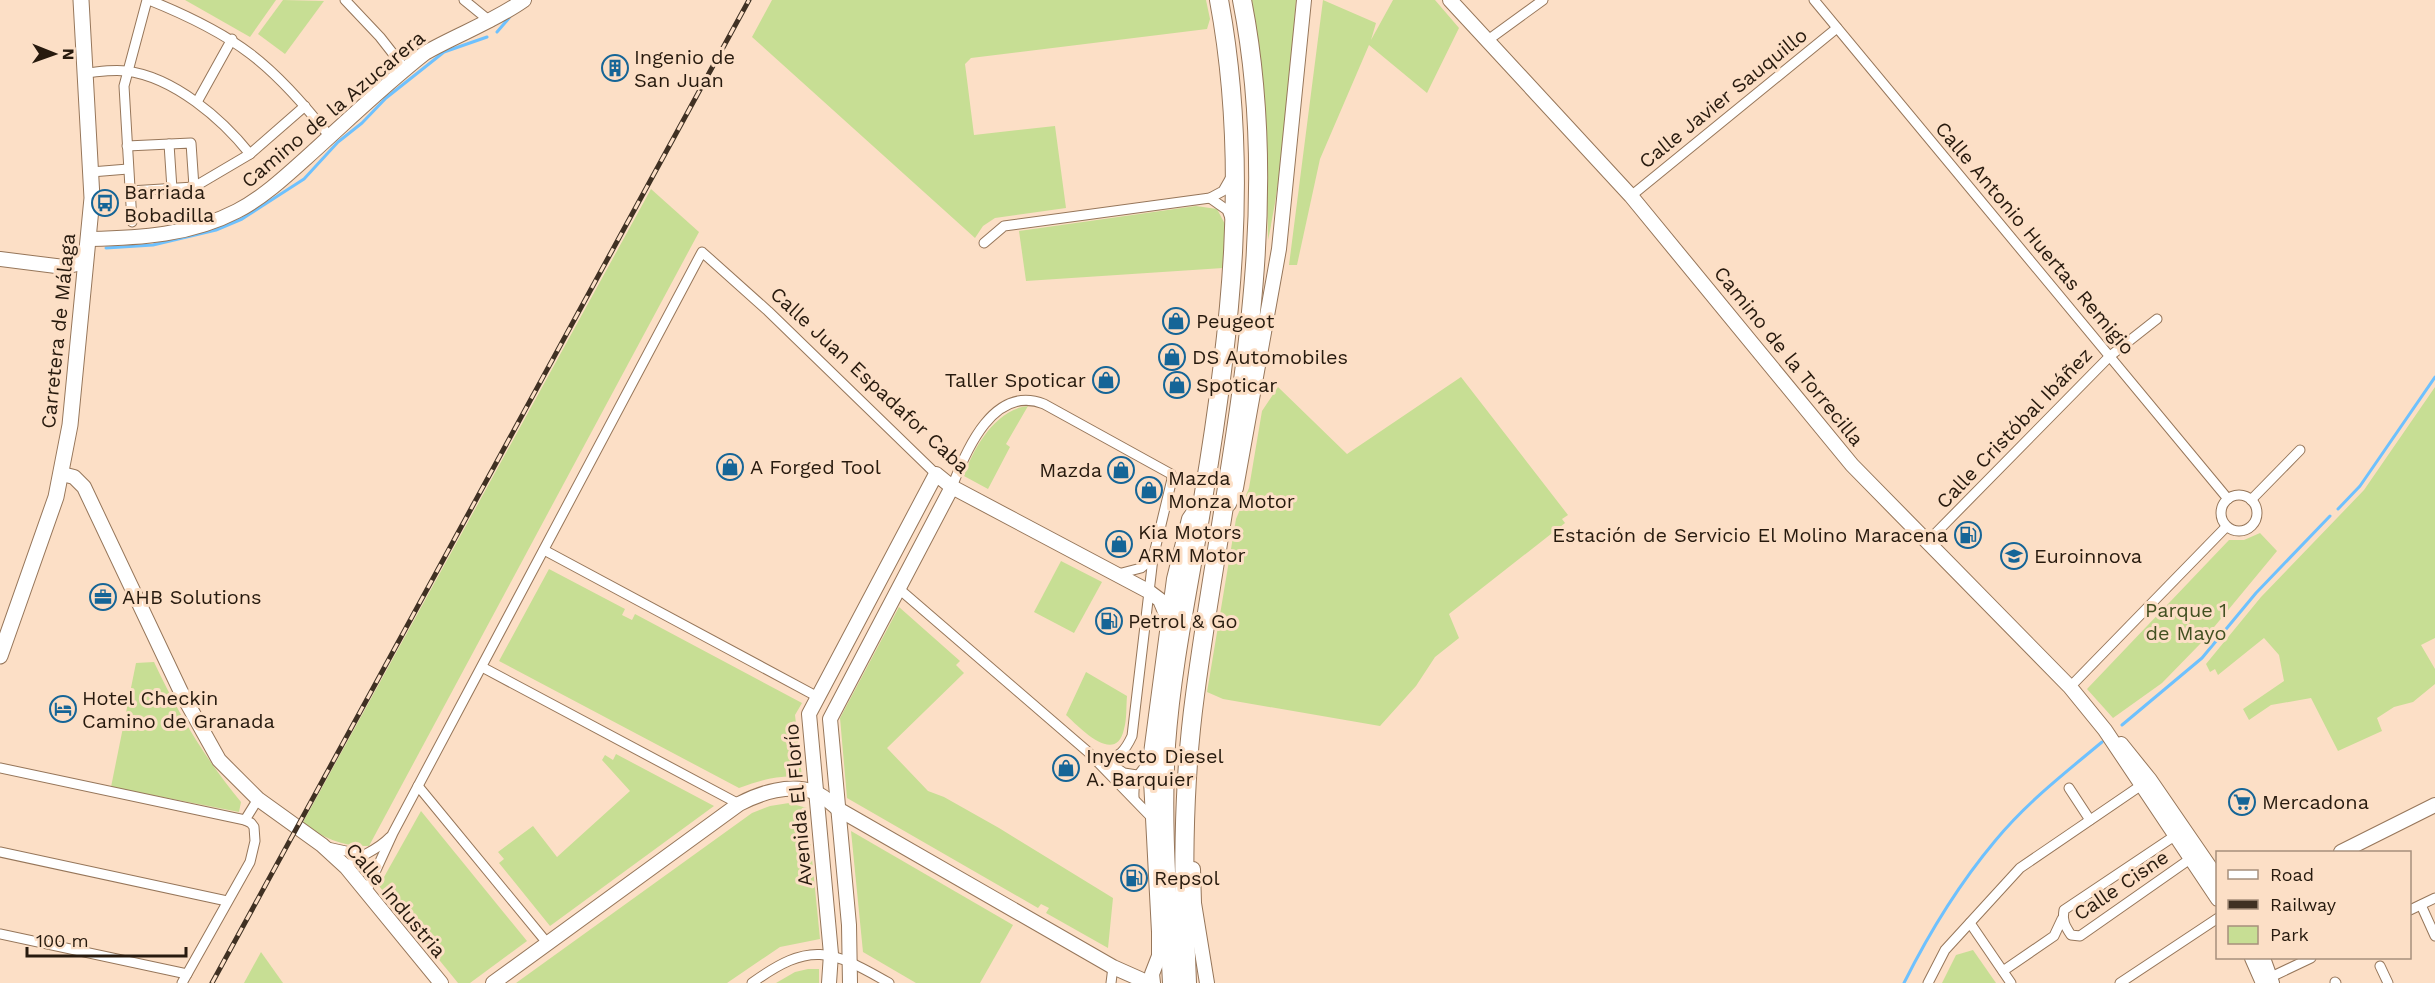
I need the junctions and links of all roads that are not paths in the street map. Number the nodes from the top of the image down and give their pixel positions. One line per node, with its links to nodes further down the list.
1 (81, 0): 18 (main road, Carretera de Málaga)
2 (148, 0): 14 (street); 17 (street)
3 (345, 0): 16 (street)
4 (464, 0): 12 (street)
5 (524, 0): 12 (street, Camino de la Azucarera)
6 (1219, 0): 26 (highway)
7 (1242, 0): 48 (highway)
8 (1304, 0): 48 (street)
9 (1450, 0): 15 (street, Camino de la Torrecilla)
10 (1543, 0): 15 (street)
11 (1814, 0): 13 (street, Calle Antonio Huertas Remigio)
12 (491, 22): 16 (street, Camino de la Azucarera)
13 (1838, 28): 31 (street, Calle Javier Sauquillo); 40 (street, Calle Antonio Huertas Remigio)
14 (232, 39): 19 (street); 20 (street)
15 (1488, 40): 31 (street, Camino de la Torrecilla)
16 (405, 69): 21 (street, Camino de la Azucarera)
17 (127, 71): 18 (street); 19 (street); 23 (street)
18 (85, 73): 27 (main road, Carretera de Málaga)
19 (197, 102): 24 (street)
20 (305, 106): 21 (street); 24 (street)
21 (330, 137): 35 (street, Camino de la Azucarera)
22 (170, 144): 23 (street); 28 (street); 29 (street)
23 (127, 146): 25 (street)
24 (250, 154): 28 (street)
25 (128, 169): 27 (street); 30 (street)
26 (1236, 170): 32 (street); 34 (highway)
27 (91, 172): 35 (main road, Carretera de Málaga)
28 (194, 187): 29 (street)
29 (172, 189): 30 (street)
30 (130, 191): 33 (street)
31 (1631, 196): 50 (street, Camino de la Torrecilla)
32 (1209, 198): 34 (street); 36 (street)
33 (132, 222)
34 (1235, 230): 45 (highway)
35 (90, 239): 38 (main road, Carretera de Málaga)
36 (984, 243)
37 (0, 259): 38 (street)
38 (86, 262): 42 (main road, Carretera de Málaga)
39 (2157, 319): 40 (street, Calle Cristóbal Ibáñez)
40 (2110, 356): 46 (street, Calle Antonio Huertas Remigio); 50 (street, Calle Cristóbal Ibáñez)
41 (2300, 450): 47 (street)
42 (62, 474): 60 (main road, Carretera de Málaga); 76 (street, Calle Industria)
43 (936, 474): 44 (street, Calle Juan Espadafor Caba); 51 (street, Calle Juan Espadafor Caba); 54 (street, Avenida El Florío)
44 (952, 487): 52 (street); 53 (street, Calle Juan Espadafor Caba); 56 (street, Avenida El Florío)
45 (1204, 497): 55 (street); 59 (highway)
46 (2228, 499): 47 (street); 49 (street)
47 (2251, 500): 49 (street)
48 (1225, 513): 80 (highway)
49 (2226, 527): 63 (street)
50 (1927, 542): 63 (street, Camino de la Torrecilla)
51 (543, 550): 61 (street); 64 (street)
52 (1153, 558): 53 (street); 57 (street)
53 (1118, 574): 57 (street, Calle Juan Espadafor Caba)
54 (880, 578): 56 (street); 64 (street, Avenida El Florío)
55 (1174, 579): 57 (street); 58 (street)
56 (898, 588): 65 (street, Avenida El Florío); 66 (street)
57 (1148, 591): 58 (street); 67 (street)
58 (1168, 619): 62 (street)
59 (1178, 646): 62 (street); 108 (highway)
60 (0, 656)
61 (482, 667): 72 (street); 77 (street)
62 (1160, 674): 68 (street)
63 (2070, 687): 71 (street, Camino de la Torrecilla)
64 (816, 696): 65 (street); 74 (street, Avenida El Florío)
65 (835, 706): 79 (street, Avenida El Florío)
66 (1087, 752): 67 (street); 75 (street)
67 (1103, 760): 70 (street)
68 (1150, 761): 70 (street); 82 (street)
69 (0, 768): 81 (street)
70 (1137, 775): 75 (street)
71 (2145, 783): 83 (street); 85 (street, Camino de la Torrecilla)
72 (418, 786): 84 (street); 106 (street)
73 (2069, 788): 83 (street)
74 (816, 792): 77 (street); 79 (street); 107 (street, Avenida El Florío)
75 (1134, 797): 82 (street)
76 (258, 799): 81 (street); 86 (street, Calle Industria)
77 (739, 804): 106 (street)
78 (2435, 805): 87 (street)
79 (838, 808): 113 (street, Avenida El Florío); 115 (street)
80 (1185, 816): 108 (highway); 112 (street)
81 (244, 820): 96 (street)
82 (1154, 820): 108 (street)
83 (2090, 820): 101 (street)
84 (393, 833): 89 (street); 93 (street)
85 (2179, 833): 90 (street, Camino de la Torrecilla); 92 (street, Camino de la Torrecilla); 100 (street, Calle Cisne)
86 (322, 845): 89 (street); 91 (street, Calle Industria)
87 (2343, 851)
88 (0, 852): 96 (street)
89 (364, 855): 91 (street)
90 (2190, 860): 94 (street, Camino de la Torrecilla); 103 (street, Calle Cisne)
91 (346, 867): 93 (street, Calle Industria)
92 (2216, 878)
93 (366, 892): 120 (street, Calle Industria)
94 (2216, 898)
95 (2435, 898): 97 (street)
96 (227, 901): 117 (street)
97 (2421, 905): 98 (street); 105 (street)
98 (2411, 909)
99 (2216, 919): 133 (street)
100 (2062, 920): 103 (street, Calle Cisne); 104 (street, Calle Cisne)
101 (1970, 923): 116 (street); 131 (street)
102 (0, 934): 117 (street)
103 (2071, 935): 104 (street, Calle Cisne)
104 (2054, 936): 116 (street, Calle Cisne)
105 (2435, 936)
106 (548, 944): 121 (street)
107 (831, 954): 113 (street); 122 (street); 123 (street, Avenida El Florío)
108 (1167, 956): 112 (street); 115 (street); 127 (street); 128 (highway); 129 (highway)
109 (2253, 959): 118 (street)
110 (2264, 959): 118 (street)
111 (2308, 959): 118 (street)
112 (1203, 960): 130 (street)
113 (851, 962): 124 (street, Avenida El Florío); 125 (street)
114 (2380, 966): 134 (street)
115 (1119, 969): 126 (street); 127 (street)
116 (2003, 971): 132 (street)
117 (187, 974): 119 (street)
118 (2269, 981)
119 (182, 983)
120 (441, 983)
121 (493, 983)
122 (752, 983)
123 (829, 983)
124 (850, 983)
125 (889, 983)
126 (1111, 983)
127 (1151, 983)
128 (1172, 983)
129 (1187, 983)
130 (1207, 983)
131 (1928, 983)
132 (2011, 983)
133 (2120, 983)
134 (2388, 983)

